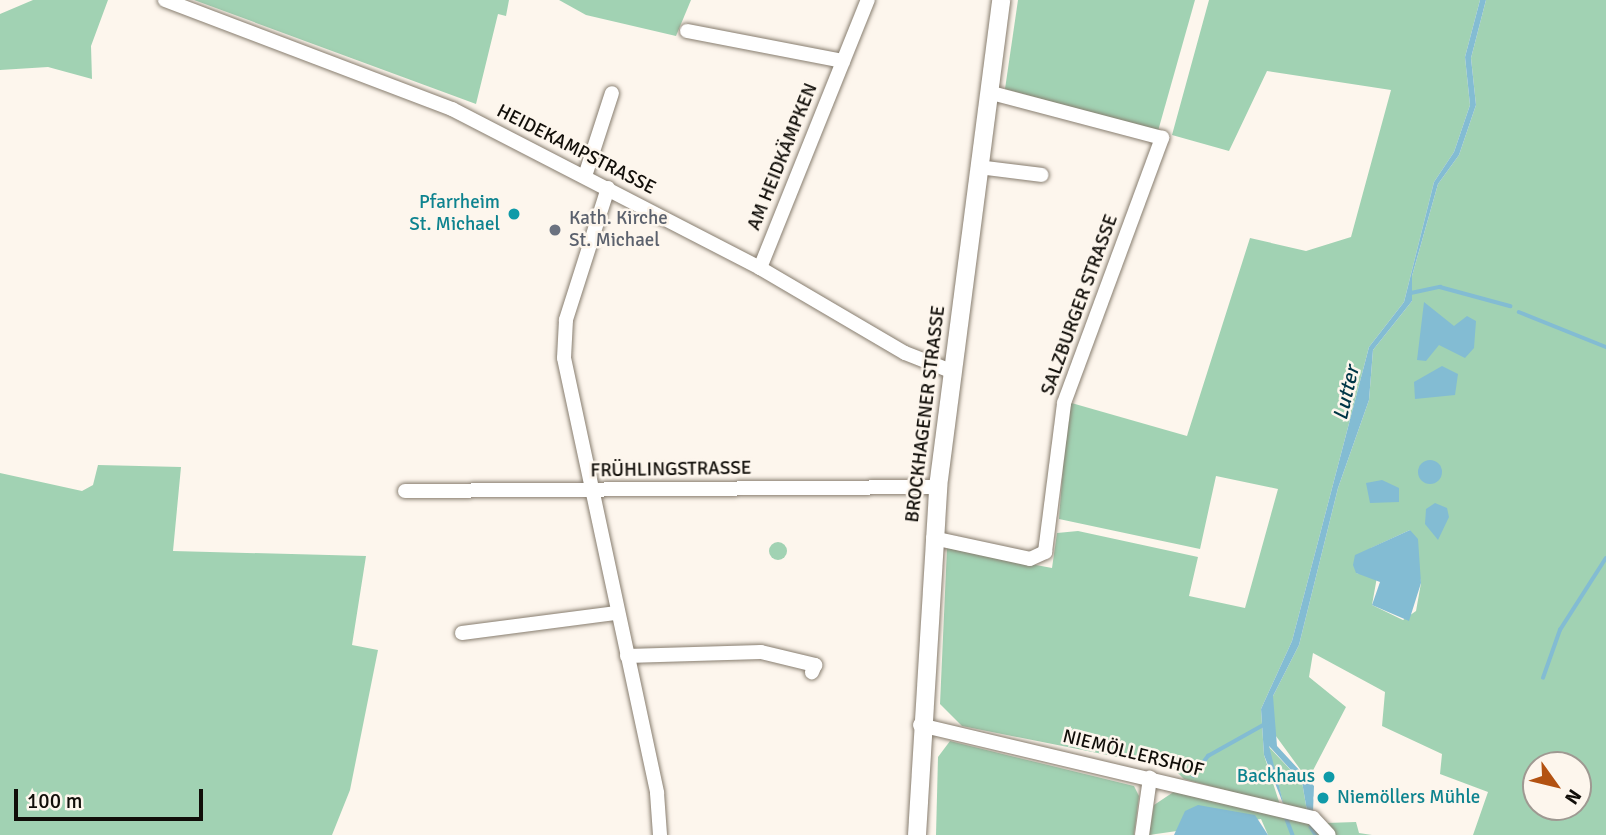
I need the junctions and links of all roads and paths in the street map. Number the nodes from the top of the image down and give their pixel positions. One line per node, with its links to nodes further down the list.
1 (165, 0): 10 (street, HEIDEKAMPSTRASSE)
2 (868, 0): 5 (street, AM HEIDKÄMPKEN)
3 (1000, 0): 6 (main road, BROCKHAGENER STRASSE)
4 (687, 31): 5 (street, AM HEIDKÄMPKEN)
5 (843, 61): 12 (street, AM HEIDKÄMPKEN)
6 (988, 92): 8 (main road, BROCKHAGENER STRASSE); 17 (street, SALZBURGER STRASSE)
7 (612, 93): 10 (street)
8 (978, 167): 9 (street); 13 (main road, BROCKHAGENER STRASSE)
9 (1042, 175)
10 (585, 176): 11 (street, HEIDEKAMPSTRASSE)
11 (608, 188): 12 (street, HEIDEKAMPSTRASSE); 15 (street)
12 (760, 268): 13 (street, HEIDEKAMPSTRASSE)
13 (951, 371): 14 (main road, BROCKHAGENER STRASSE)
14 (937, 487): 15 (street, FRÜHLINGSTRASSE); 17 (main road, BROCKHAGENER STRASSE)
15 (591, 490): 16 (street, FRÜHLINGSTRASSE); 18 (street)
16 (405, 491)
17 (933, 538): 22 (main road, BROCKHAGENER STRASSE)
18 (617, 613): 19 (street); 20 (street)
19 (462, 633)
20 (627, 656): 21 (street); 24 (street)
21 (812, 672)
22 (920, 725): 23 (street, NIEMÖLLERSHOF); 25 (main road, BROCKHAGENER STRASSE)
23 (1150, 778): 26 (street); 27 (street, NIEMÖLLERSHOF)
24 (660, 835)
25 (917, 835)
26 (1142, 835)
27 (1329, 835)

